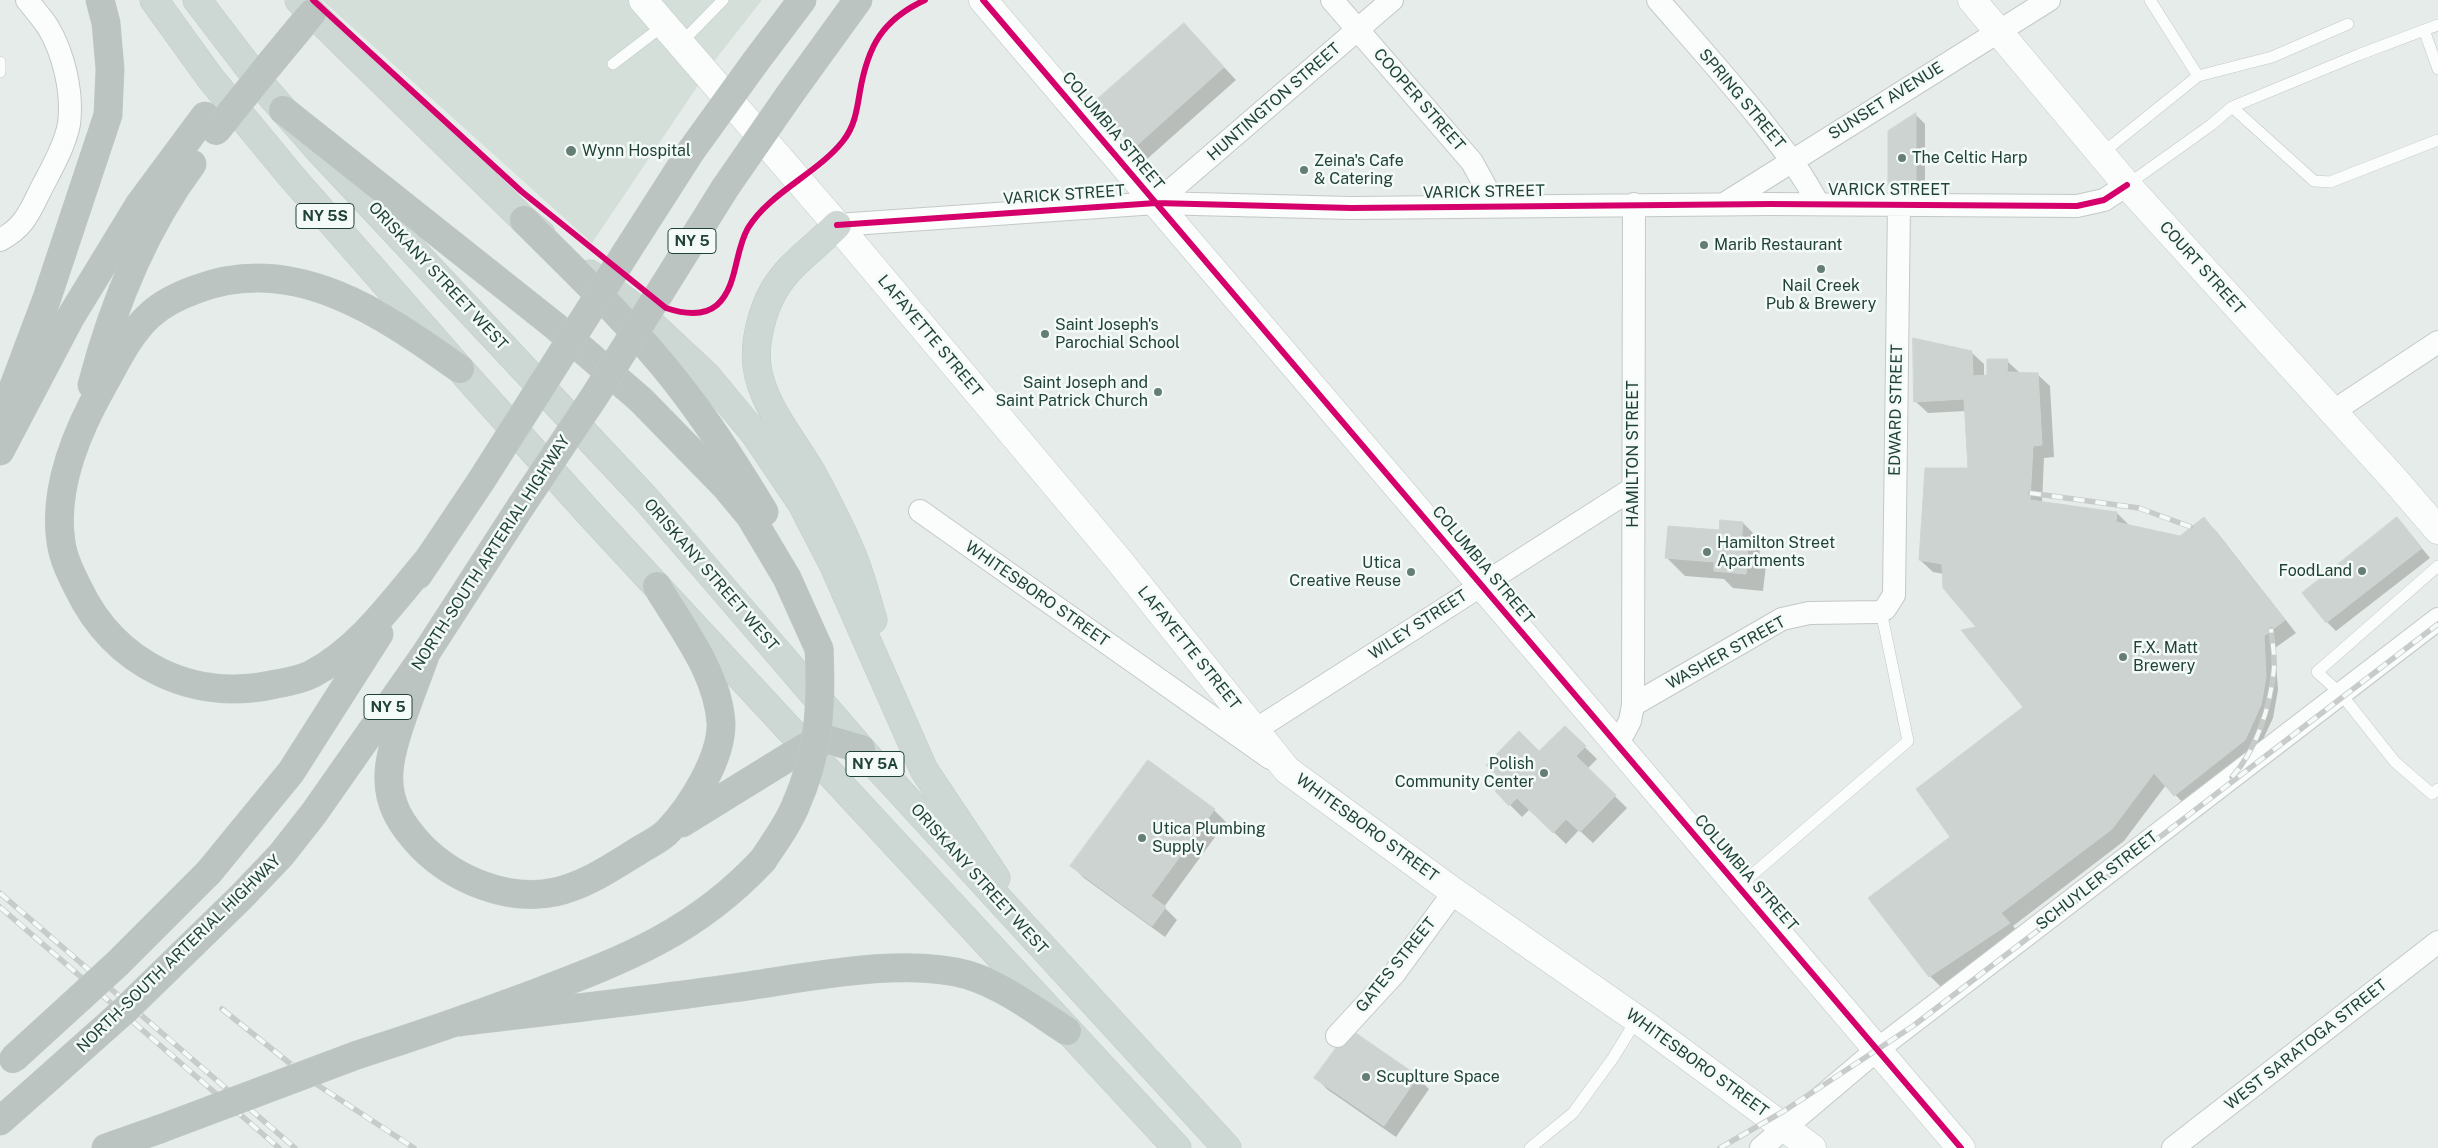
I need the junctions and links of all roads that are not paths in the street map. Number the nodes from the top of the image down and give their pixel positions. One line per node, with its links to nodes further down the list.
1 (27, 0): 43 (street)
2 (100, 0): 50 (highway)
3 (154, 0): 45 (main road, NY 5S)
4 (198, 0): 29 (main road, ORISKANY STREET WEST / NY 5S)
5 (643, 0): 22 (street, LAFAYETTE STREET)
6 (724, 0): 22 (lane)
7 (802, 0): 55 (highway, NY 5, bridge)
8 (858, 0): 62 (highway, NORTH-SOUTH ARTERIAL HIGHWAY / NY 5, bridge)
9 (983, 0): 35 (street, COLUMBIA STREET)
10 (1332, 0): 19 (street, COOPER STREET)
11 (1392, 0): 19 (street, HUNTINGTON STREET)
12 (1658, 0): 33 (street, SPRING STREET)
13 (1972, 0): 21 (street, COURT STREET)
14 (2049, 0): 21 (street, SUNSET AVENUE)
15 (2150, 0): 27 (lane)
16 (308, 3): 30 (highway); 41 (main road)
17 (2348, 24): 27 (lane)
18 (2438, 25): 20 (lane)
19 (1358, 29): 35 (street, HUNTINGTON STREET); 40 (street, COOPER STREET)
20 (2424, 30): 25 (lane); 28 (lane)
21 (1998, 32): 32 (street, COURT STREET); 33 (street, SUNSET AVENUE)
22 (673, 34): 24 (lane); 42 (street, LAFAYETTE STREET)
23 (0, 62): 26 (lane)
24 (613, 64)
25 (2438, 69)
26 (0, 72)
27 (2198, 76): 32 (lane)
28 (2232, 107): 31 (lane); 34 (lane)
29 (283, 110): 46 (main road, ORISKANY STREET WEST / NY 5S); 61 (highway)
30 (210, 124): 48 (highway); 51 (highway)
31 (2438, 140)
32 (2101, 154): 34 (street, COURT STREET)
33 (1792, 160): 37 (street, SUNSET AVENUE); 38 (street, SPRING STREET)
34 (2128, 185): 39 (street, VARICK STREET); 47 (street, COURT STREET)
35 (1156, 203): 40 (street, VARICK STREET); 42 (street, VARICK STREET); 57 (street, COLUMBIA STREET)
36 (1634, 204): 37 (street, VARICK STREET); 40 (street, VARICK STREET); 52 (street, HAMILTON STREET)
37 (1724, 204): 38 (street, VARICK STREET)
38 (1818, 204): 39 (street, VARICK STREET)
39 (1899, 204): 59 (street, EDWARD STREET)
40 (1496, 206)
41 (524, 220): 61 (highway); 63 (main road)
42 (837, 225): 63 (main road); 66 (street, LAFAYETTE STREET)
43 (0, 240)
44 (2438, 342): 47 (street)
45 (460, 369): 48 (highway); 49 (main road, NY 5S)
46 (531, 374): 69 (main road, ORISKANY STREET WEST / NY 5A)
47 (2332, 412): 54 (street, COURT STREET)
48 (82, 422): 55 (highway)
49 (508, 422): 58 (main road, NY 5A)
50 (0, 423)
51 (0, 450)
52 (1632, 489): 57 (street, WILEY STREET); 65 (street, HAMILTON STREET)
53 (920, 511): 70 (street, WHITESBORO STREET)
54 (2438, 530)
55 (428, 560): 82 (highway, NY 5, bridge)
56 (2438, 566): 64 (lane)
57 (1482, 584): 66 (street, WILEY STREET); 67 (street, COLUMBIA STREET)
58 (657, 586): 68 (main road, NY 5A); 72 (highway)
59 (1881, 610): 65 (street, WASHER STREET); 73 (lane)
60 (2438, 619): 64 (street, SCHUYLER STREET)
61 (819, 649): 78 (highway, bridge)
62 (426, 653): 72 (highway); 83 (highway, NORTH-SOUTH ARTERIAL HIGHWAY / NY 5, bridge)
63 (879, 671): 76 (main road)
64 (2341, 694): 71 (lane); 81 (street, SCHUYLER STREET)
65 (1633, 704): 67 (street, HAMILTON STREET)
66 (1255, 730): 70 (street, LAFAYETTE STREET)
67 (1616, 744): 73 (street, COLUMBIA STREET)
68 (805, 747): 69 (highway); 72 (highway); 79 (main road, NY 5A)
69 (861, 749): 76 (main road, ORISKANY STREET WEST / NY 5A)
70 (1287, 770): 74 (street, WHITESBORO STREET)
71 (2438, 789)
72 (667, 832)
73 (1739, 886): 81 (street, COLUMBIA STREET)
74 (1454, 892): 77 (street, WHITESBORO STREET); 80 (street, GATES STREET)
75 (2438, 942): 92 (street, WEST SARATOGA STREET)
76 (1042, 948): 87 (main road, ORISKANY STREET WEST / NY 5A)
77 (1637, 1019): 84 (street, WHITESBORO STREET); 88 (lane)
78 (459, 1022): 79 (highway); 85 (highway, bridge)
79 (1067, 1031): 86 (main road, NY 5A)
80 (1337, 1036)
81 (1878, 1049): 84 (street, SCHUYLER STREET); 91 (street, COLUMBIA STREET)
82 (6, 1064)
83 (0, 1121)
84 (1785, 1128): 89 (street, SCHUYLER STREET); 90 (street, WHITESBORO STREET)
85 (106, 1148)
86 (1177, 1148)
87 (1227, 1148)
88 (1530, 1148)
89 (1761, 1148)
90 (1812, 1148)
91 (1961, 1148)
92 (2173, 1148)

